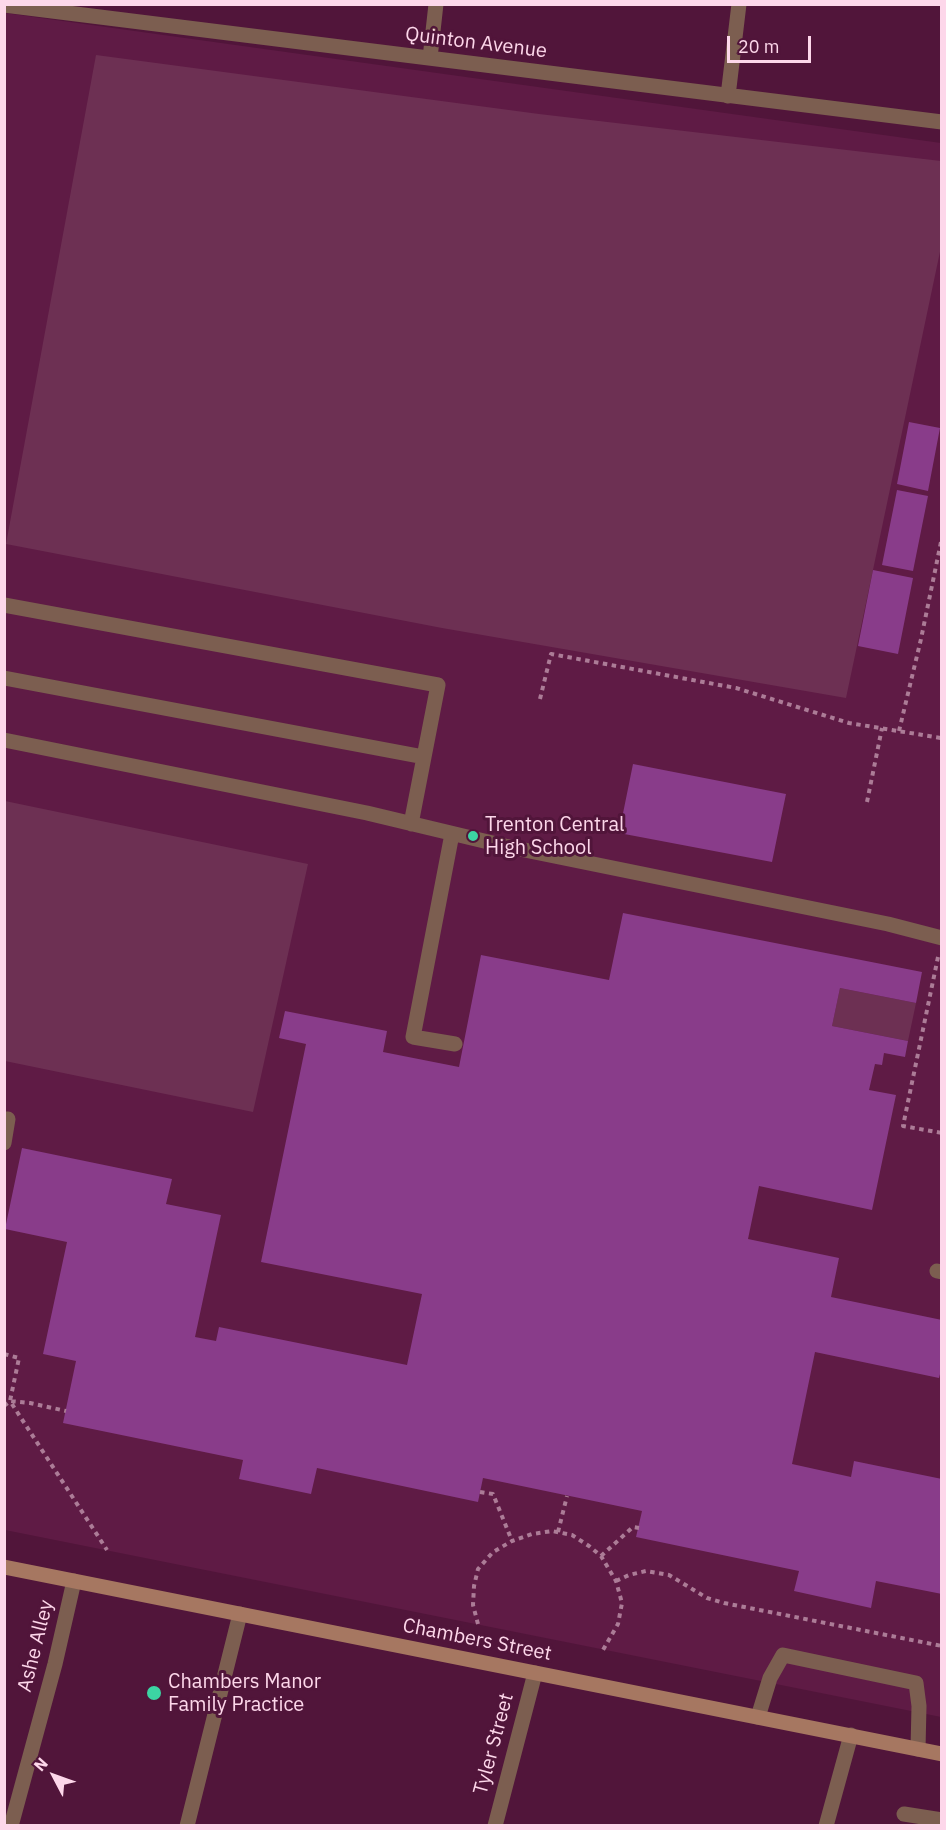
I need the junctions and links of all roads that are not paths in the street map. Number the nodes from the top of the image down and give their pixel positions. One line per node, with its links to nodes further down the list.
1 (436, 4): 4 (street)
2 (740, 4): 5 (street)
3 (4, 5): 4 (street, Quinton Avenue)
4 (430, 58): 5 (street, Quinton Avenue)
5 (728, 96): 6 (street, Quinton Avenue)
6 (942, 122)
7 (4, 605): 10 (street)
8 (4, 678): 10 (street)
9 (4, 740): 11 (street)
10 (424, 757): 11 (street)
11 (411, 824): 12 (street)
12 (452, 834): 13 (street); 14 (street)
13 (941, 943)
14 (455, 1044)
15 (4, 1119): 16 (street)
16 (4, 1143)
17 (4, 1567): 18 (street, Chambers Street)
18 (74, 1581): 19 (street, Chambers Street); 26 (street, Ashe Alley)
19 (240, 1614): 20 (street, Chambers Street); 27 (street)
20 (535, 1673): 21 (street, Chambers Street); 28 (street, Tyler Street)
21 (758, 1717): 22 (street, Chambers Street); 23 (street)
22 (851, 1736): 23 (street, Chambers Street); 29 (street)
23 (918, 1749): 24 (street, Chambers Street)
24 (942, 1754)
25 (942, 1820): 30 (street)
26 (11, 1826)
27 (187, 1826)
28 (495, 1826)
29 (826, 1826)
30 (928, 1826)

